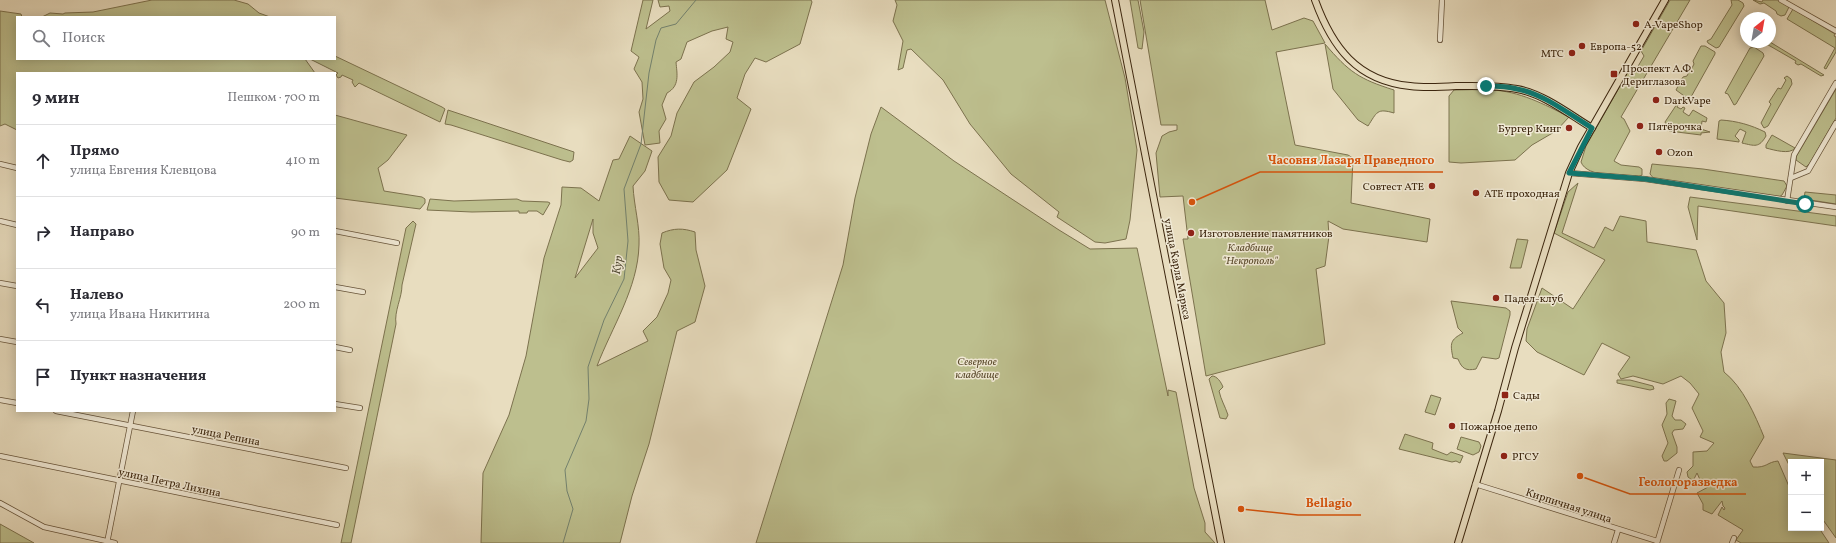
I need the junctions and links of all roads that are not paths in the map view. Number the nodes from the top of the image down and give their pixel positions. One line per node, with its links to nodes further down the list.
1 (1115, 0): 49 (main road, улица Карла Маркса)
2 (1315, 0): 10 (main road)
3 (1442, 0): 7 (street)
4 (1665, 0): 10 (main road)
5 (1781, 0): 6 (street)
6 (1836, 31)
7 (1440, 40)
8 (1836, 83): 14 (street)
9 (1836, 123): 14 (street)
10 (1592, 128): 13 (main road)
11 (0, 164): 12 (street)
12 (16, 168)
13 (1569, 173): 15 (street); 40 (main road)
14 (1791, 178): 15 (street)
15 (1787, 201): 16 (street)
16 (1836, 207)
17 (0, 221): 18 (street)
18 (16, 225)
19 (336, 230): 20 (street)
20 (397, 243)
21 (0, 283): 22 (street)
22 (16, 286)
23 (336, 287): 24 (street)
24 (363, 292)
25 (0, 338): 26 (street)
26 (16, 342)
27 (336, 347): 28 (street)
28 (350, 350)
29 (0, 400): 30 (street)
30 (16, 403)
31 (336, 404): 32 (street)
32 (360, 408)
33 (61, 412): 35 (street, улица Репина)
34 (133, 412): 35 (street)
35 (130, 426): 37 (street, улица Репина); 39 (street)
36 (0, 456): 39 (street, улица Петра Лихина)
37 (346, 468)
38 (1679, 470): 47 (street)
39 (120, 480): 42 (street, улица Петра Лихина); 46 (street)
40 (1475, 484): 43 (street, Кирпичная улица); 50 (main road)
41 (0, 503): 46 (street)
42 (337, 525)
43 (1618, 530): 45 (street, Кирпичная улица); 51 (street)
44 (1734, 538): 52 (street)
45 (1645, 540): 47 (street, Кирпичная улица)
46 (107, 542): 48 (street)
47 (1657, 542)
48 (115, 543)
49 (1221, 543)
50 (1458, 543)
51 (1614, 543)
52 (1732, 543)

